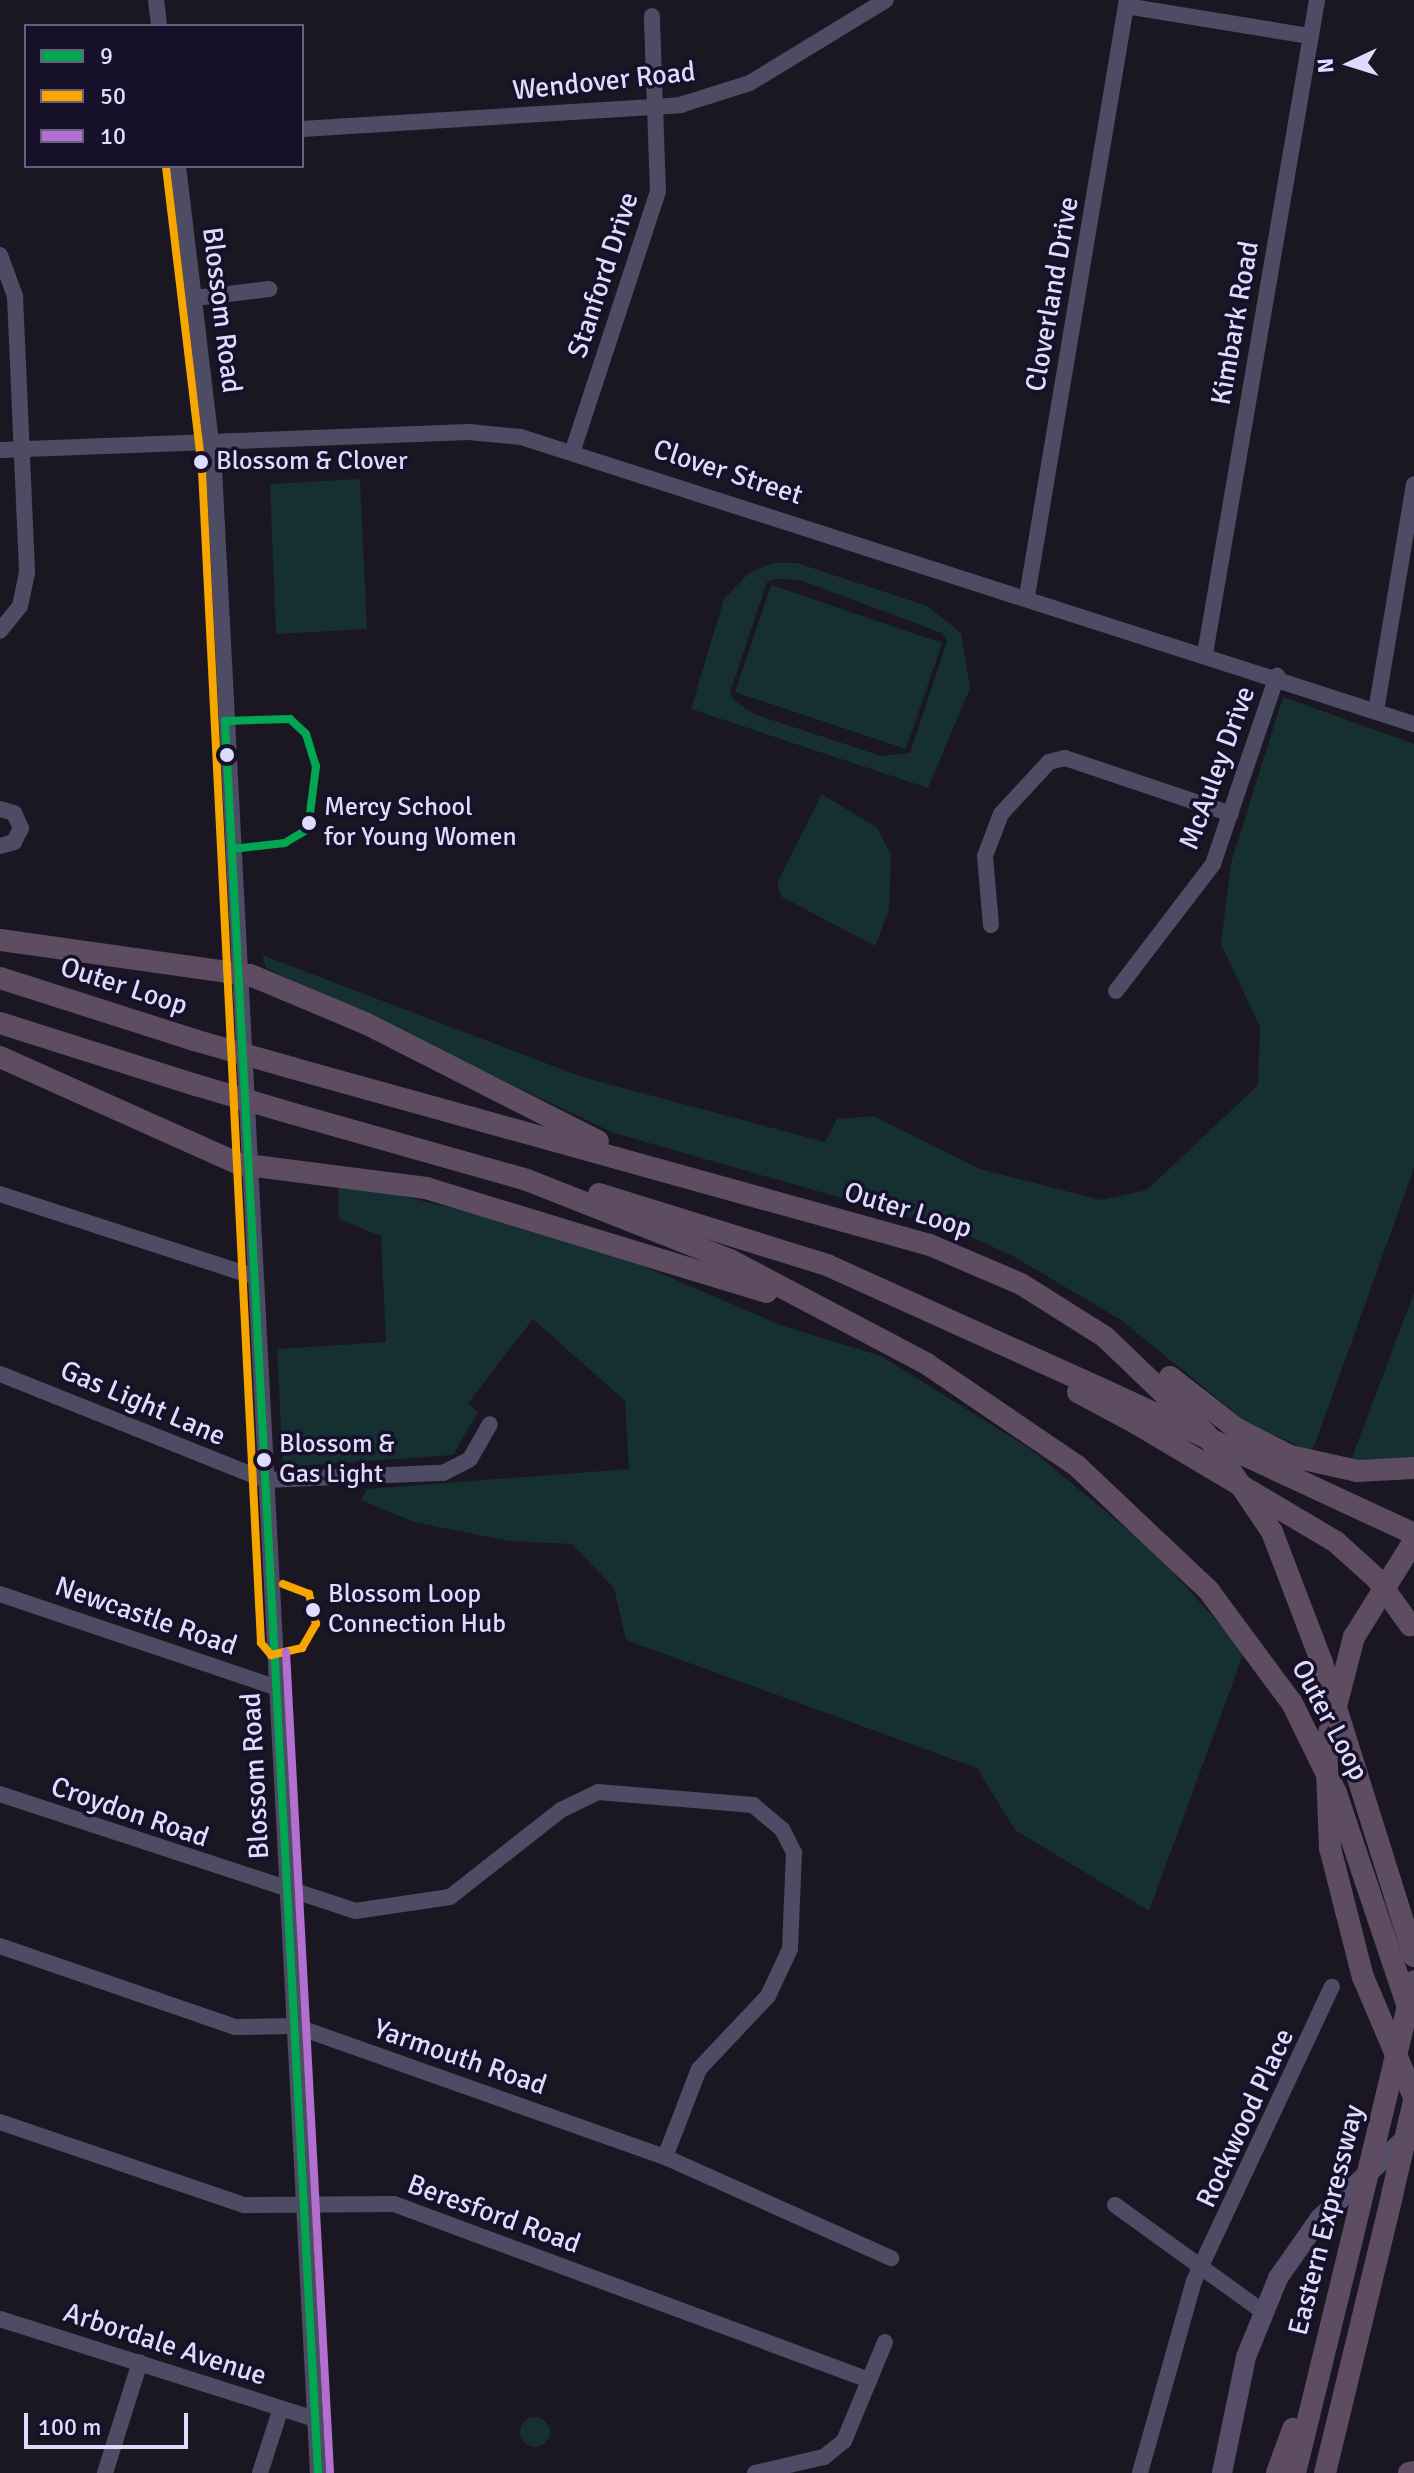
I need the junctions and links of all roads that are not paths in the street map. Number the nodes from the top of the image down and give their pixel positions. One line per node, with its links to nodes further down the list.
1 (156, 0): 6 (street)
2 (886, 0): 8 (street, Wendover Road)
3 (1317, 0): 7 (street, Kimbark Road)
4 (1127, 3): 7 (street); 20 (street, Cloverland Drive)
5 (652, 16): 8 (street, Stanford Drive)
6 (159, 24)
7 (1310, 36): 22 (street, Kimbark Road)
8 (658, 108): 9 (street, Wendover Road); 17 (street, Stanford Drive)
9 (304, 129)
10 (178, 168): 13 (street, Blossom Road)
11 (0, 255): 15 (street)
12 (269, 289): 13 (street)
13 (195, 298): 14 (street, Blossom Road)
14 (211, 441): 15 (street, Clover Street); 17 (street, Clover Street); 31 (street, Blossom Road)
15 (23, 449): 16 (street, Clover Street); 21 (street)
16 (0, 450)
17 (573, 450): 20 (street, Clover Street)
18 (1414, 484): 19 (street)
19 (1408, 562): 24 (street)
20 (1027, 596): 22 (street, Clover Street)
21 (0, 631)
22 (1205, 654): 23 (street, Clover Street)
23 (1277, 676): 24 (street, Clover Street); 27 (street, McAuley Drive)
24 (1376, 711): 25 (street, Clover Street)
25 (1414, 724)
26 (0, 809): 28 (street)
27 (1231, 814): 29 (street); 33 (street, McAuley Drive)
28 (0, 846)
29 (991, 925)
30 (0, 940): 31 (highway)
31 (239, 972): 37 (street, Blossom Road); 38 (highway)
32 (0, 978): 38 (highway, Outer Loop, bridge)
33 (1116, 991)
34 (0, 1023): 36 (highway, Outer Loop, bridge)
35 (0, 1057): 37 (highway)
36 (451, 1157): 42 (highway); 44 (highway, Outer Loop)
37 (249, 1166): 40 (street, Blossom Road); 44 (highway)
38 (700, 1181): 41 (highway, Outer Loop)
39 (0, 1194): 40 (street)
40 (255, 1277): 47 (street, Blossom Road)
41 (1056, 1303): 46 (highway); 53 (highway, Outer Loop)
42 (930, 1310): 48 (highway, bridge); 51 (highway, bridge)
43 (0, 1374): 47 (street, Gas Light Lane)
44 (945, 1375): 62 (highway, Outer Loop)
45 (490, 1424): 47 (street)
46 (1414, 1468)
47 (265, 1480): 52 (street, Blossom Road)
48 (1414, 1534)
49 (1414, 1541): 63 (highway, bridge)
50 (0, 1594): 52 (street, Newcastle Road)
51 (1412, 1629)
52 (275, 1687): 55 (street, Blossom Road)
53 (1353, 1757): 56 (highway); 58 (highway, Outer Loop)
54 (0, 1794): 55 (street, Croydon Road)
55 (288, 1894): 61 (street, Blossom Road); 66 (street, Croydon Road)
56 (1414, 1920)
57 (0, 1946): 61 (street, Yarmouth Road)
58 (1414, 1956)
59 (1414, 1981): 72 (highway, Eastern Expressway, bridge)
60 (1332, 1987): 70 (street, Rockwood Place)
61 (295, 2026): 66 (street, Yarmouth Road); 67 (street, Blossom Road)
62 (1414, 2026)
63 (1414, 2099): 87 (highway, Eastern Expressway, bridge)
64 (0, 2122): 67 (street, Beresford Road)
65 (1412, 2133): 71 (main road)
66 (665, 2157): 69 (street, Yarmouth Road)
67 (304, 2203): 76 (street, Beresford Road); 78 (street, Blossom Road)
68 (1115, 2205): 70 (street)
69 (891, 2258)
70 (1199, 2269): 71 (street); 83 (street, Rockwood Place)
71 (1262, 2311): 84 (main road)
72 (1333, 2315): 85 (highway); 86 (highway, Eastern Expressway)
73 (0, 2319): 75 (street, Arbordale Avenue)
74 (885, 2342): 76 (street)
75 (140, 2362): 77 (street, Arbordale Avenue); 79 (street)
76 (869, 2380): 82 (street)
77 (281, 2408): 78 (street, Arbordale Avenue); 80 (street)
78 (315, 2419): 81 (street, Blossom Road)
79 (105, 2473)
80 (260, 2473)
81 (318, 2473)
82 (755, 2473)
83 (1140, 2473)
84 (1222, 2473)
85 (1277, 2473)
86 (1295, 2473)
87 (1325, 2473)

